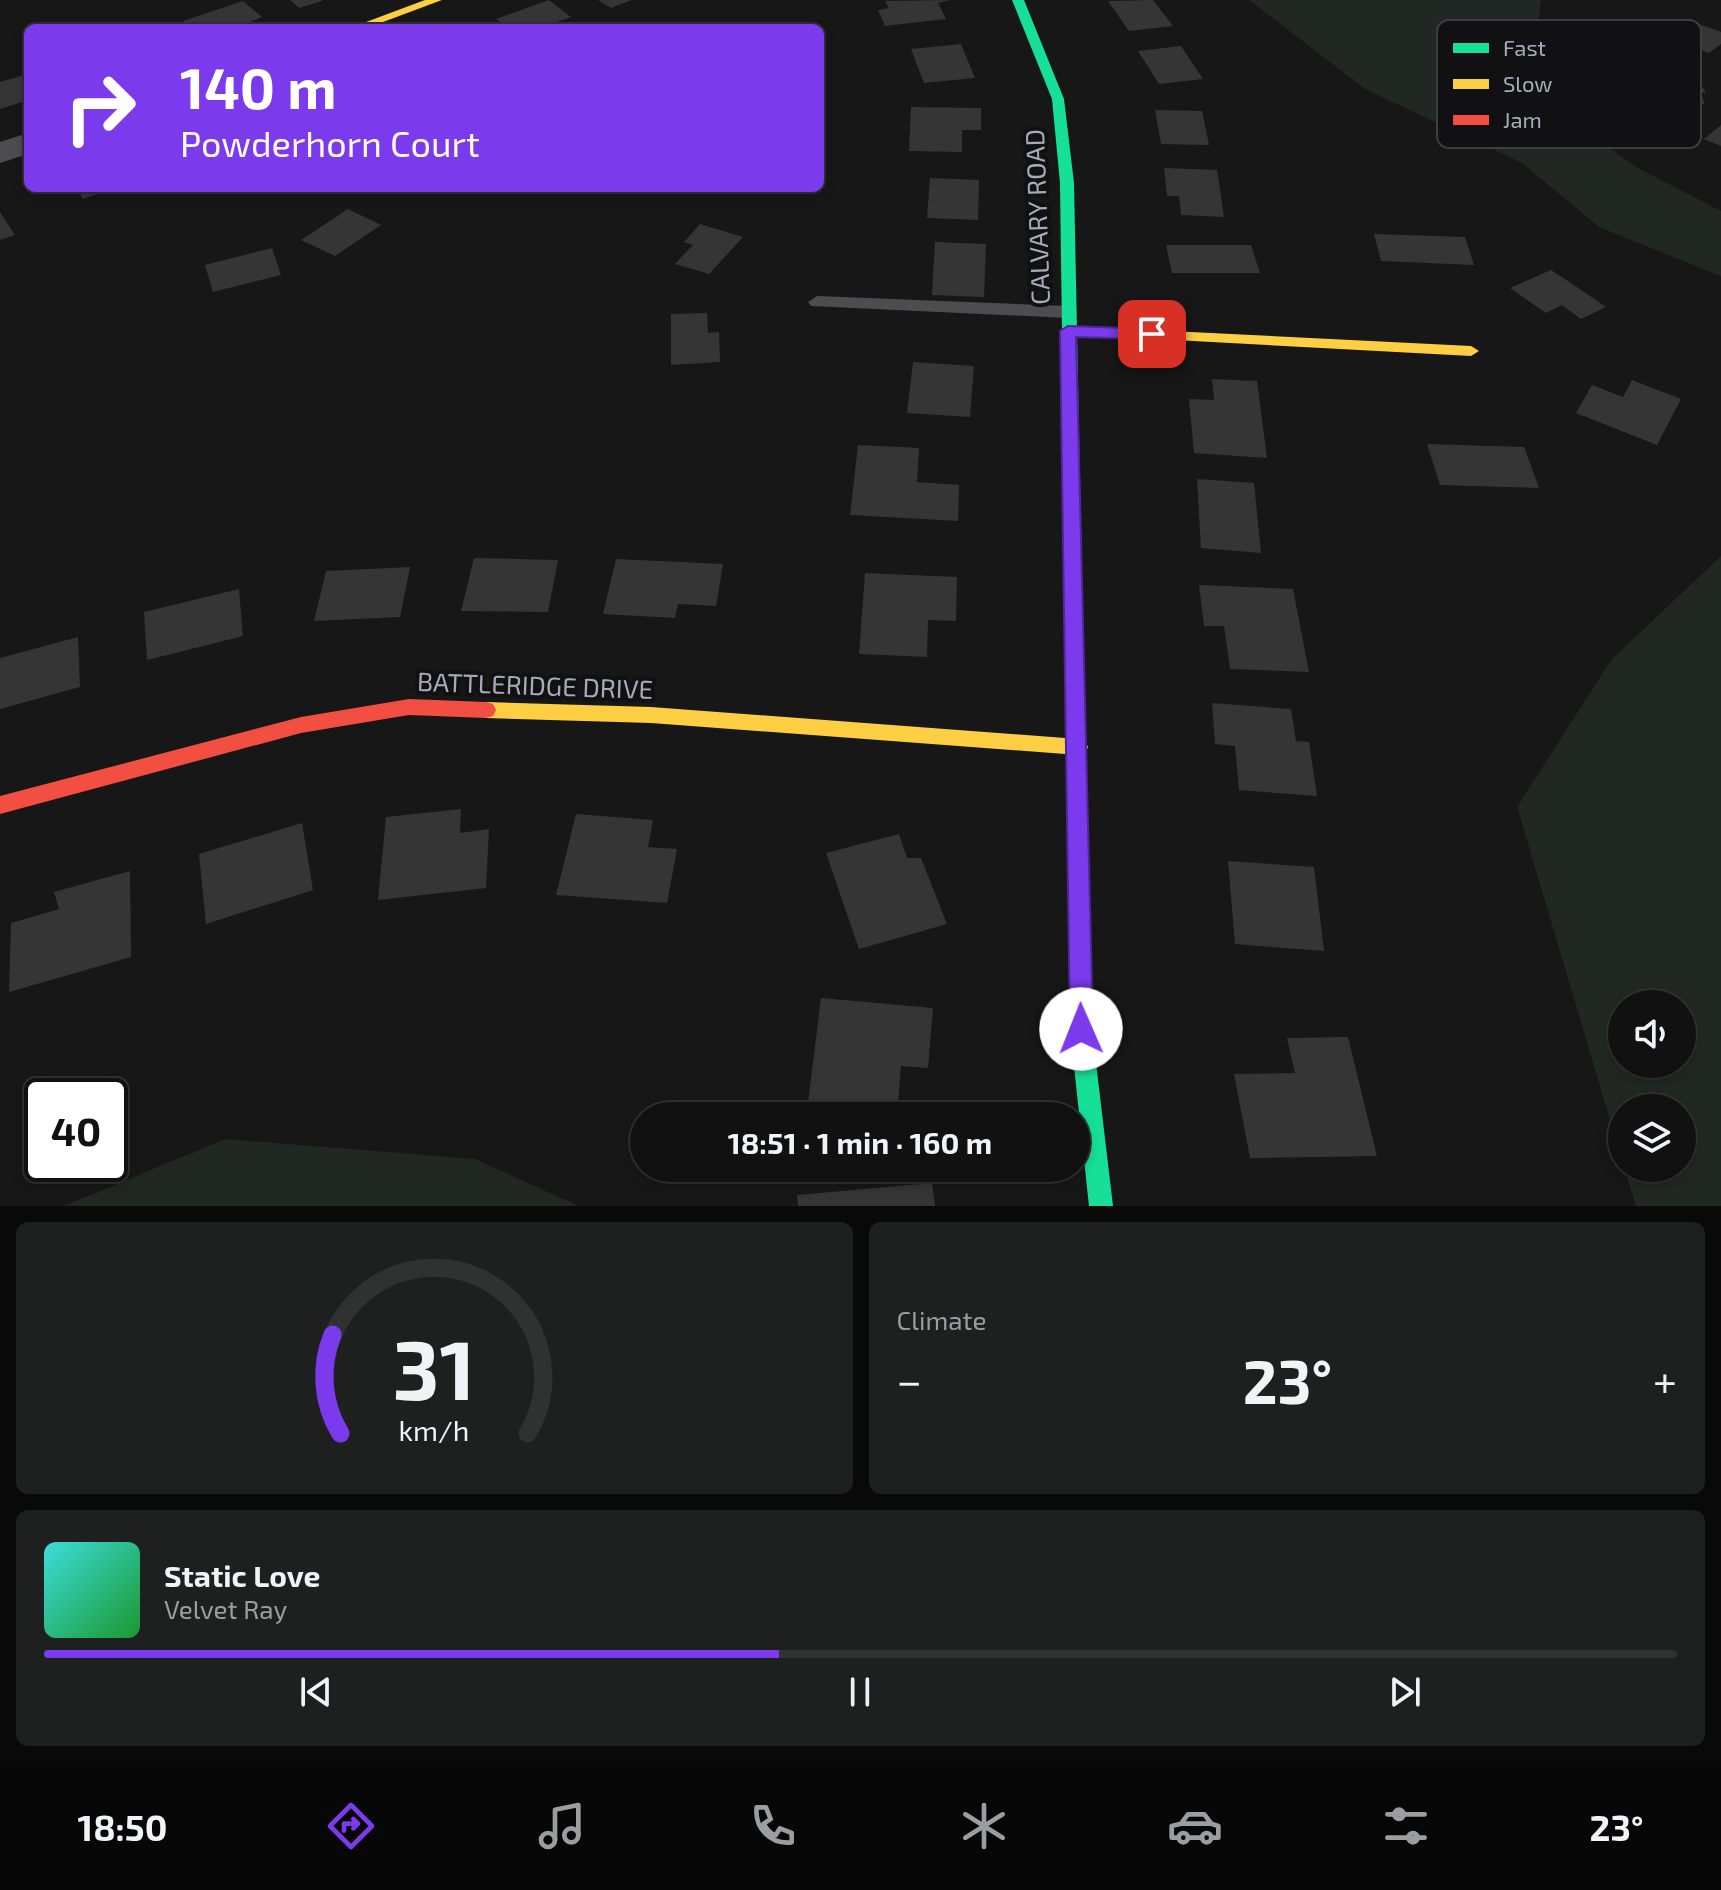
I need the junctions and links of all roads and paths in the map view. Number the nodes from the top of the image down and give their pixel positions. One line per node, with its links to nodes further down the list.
1 (436, 0): 3 (street)
2 (1018, 0): 7 (street, CALVARY ROAD)
3 (367, 24)
4 (24, 144): 5 (street)
5 (0, 153)
6 (817, 302): 7 (lane)
7 (1068, 322): 8 (street); 9 (street, CALVARY ROAD)
8 (1471, 351)
9 (1078, 747): 10 (street, BATTLERIDGE DRIVE); 11 (street, CALVARY ROAD)
10 (0, 805)
11 (1101, 1206)

